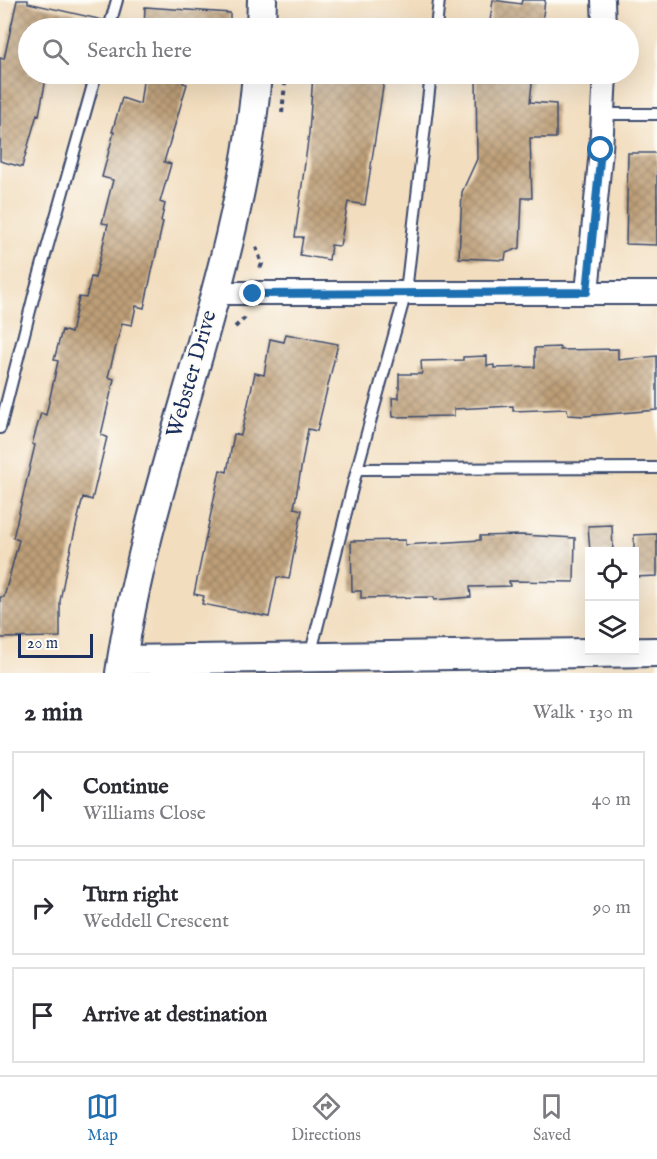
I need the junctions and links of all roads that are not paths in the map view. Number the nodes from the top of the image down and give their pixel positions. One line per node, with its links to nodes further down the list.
1 (117, 0): 5 (lane)
2 (262, 0): 6 (street)
3 (439, 0): 7 (lane)
4 (603, 0): 8 (street)
5 (112, 18)
6 (261, 18)
7 (437, 18)
8 (604, 18)
9 (93, 84): 19 (lane)
10 (256, 84): 18 (street, Webster Drive)
11 (430, 84): 15 (lane)
12 (604, 84): 13 (street)
13 (603, 114): 14 (lane); 16 (street)
14 (657, 114)
15 (406, 292): 16 (street); 18 (street); 21 (lane)
16 (587, 292): 17 (street)
17 (657, 292)
18 (215, 293): 24 (street, Webster Drive)
19 (0, 428)
20 (657, 468): 21 (lane)
21 (357, 469): 23 (lane)
22 (657, 652): 23 (street)
23 (308, 664): 24 (street)
24 (121, 667)

